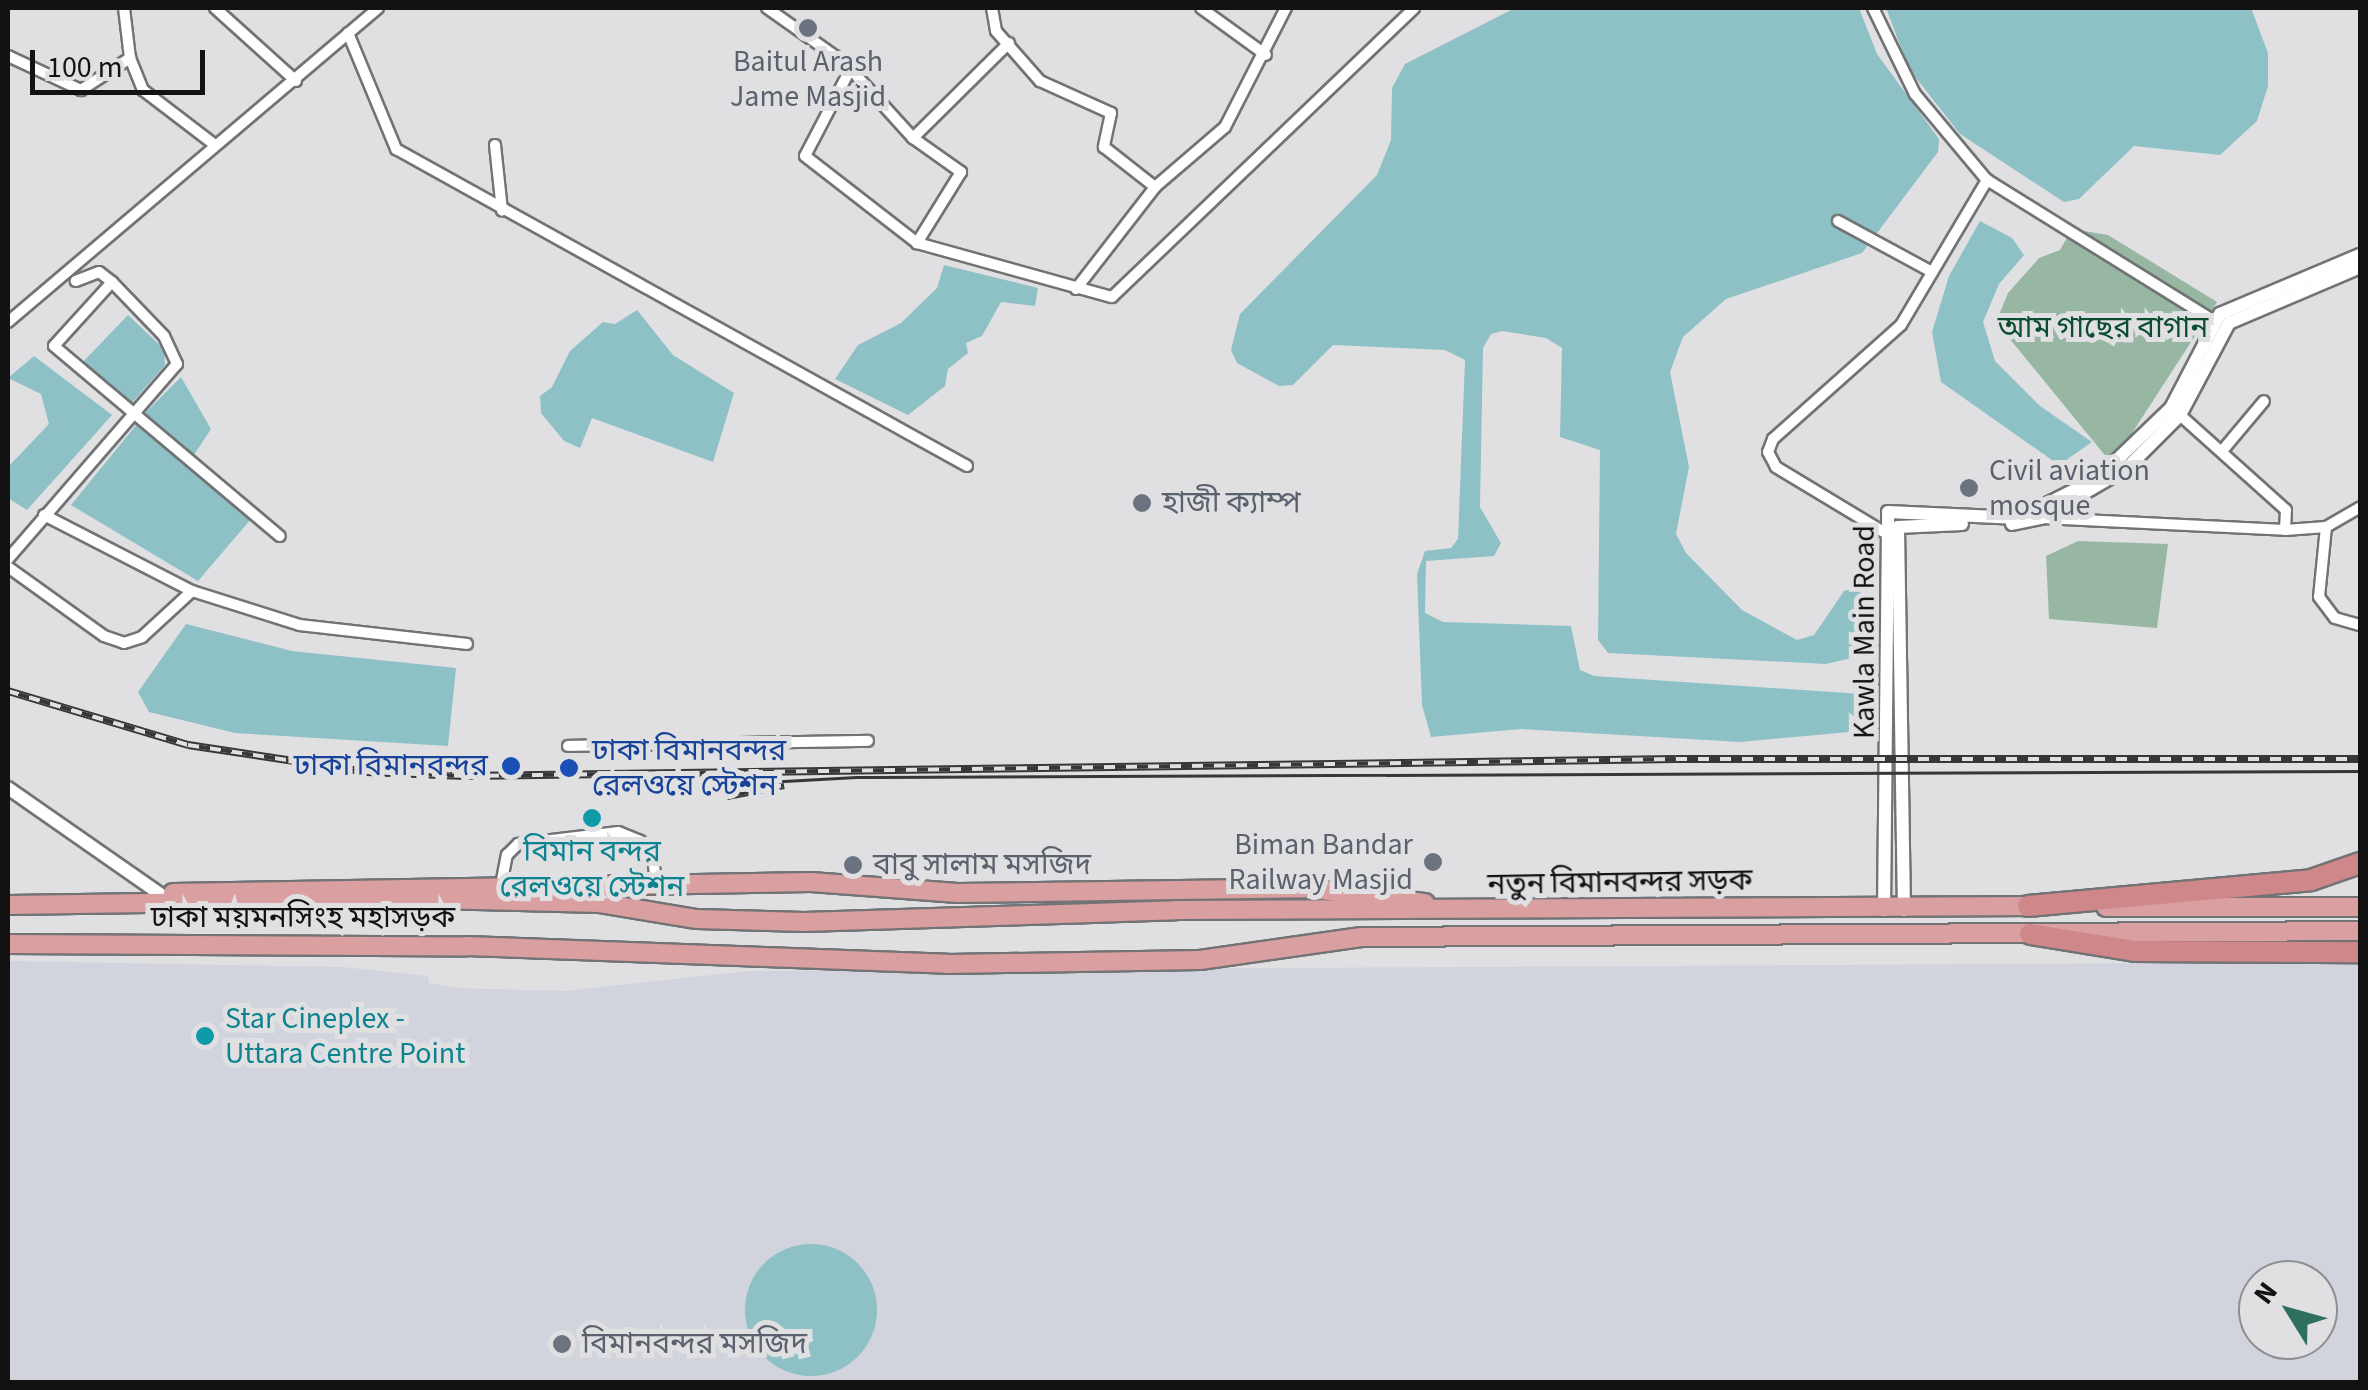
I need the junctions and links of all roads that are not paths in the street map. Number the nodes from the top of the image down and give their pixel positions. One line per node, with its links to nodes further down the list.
1 (124, 8): 14 (street)
2 (216, 8): 16 (street)
3 (377, 8): 10 (street)
4 (767, 8): 15 (street)
5 (992, 8): 11 (street)
6 (1200, 8): 12 (street)
7 (1286, 8): 12 (street)
8 (1414, 8): 30 (street)
9 (1874, 8): 20 (street)
10 (348, 33): 16 (street); 22 (street)
11 (1009, 43): 17 (street); 21 (street)
12 (1266, 54): 21 (street)
13 (8, 56): 14 (street)
14 (130, 58): 19 (street)
15 (850, 68): 17 (street); 24 (street)
16 (296, 80): 19 (street)
17 (913, 138): 24 (street)
18 (495, 144): 22 (street)
19 (215, 146): 31 (street)
20 (1988, 180): 27 (street); 32 (street)
21 (1155, 187): 30 (street)
22 (502, 211): 37 (street)
23 (1838, 221): 27 (street)
24 (917, 243): 30 (street)
25 (2360, 254): 32 (street)
26 (2360, 267): 34 (street, Kawla Main Road)
27 (1932, 272): 43 (street)
28 (76, 281): 29 (street)
29 (112, 282): 35 (street); 35 (street)
30 (1076, 289)
31 (8, 322)
32 (2216, 322): 43 (street, Kawla Main Road)
33 (2264, 401): 36 (street)
34 (2180, 414): 36 (street); 40 (street, Kawla Main Road)
35 (133, 416): 39 (street); 44 (street)
36 (2222, 451): 42 (street)
37 (967, 466)
38 (2360, 507): 41 (street)
39 (44, 515): 45 (street); 46 (street)
40 (2041, 518): 42 (street); 62 (street, Kawla Main Road)
41 (2326, 528): 42 (street); 47 (street)
42 (2286, 530)
43 (1887, 534): 61 (street, Kawla Main Road)
44 (280, 536)
45 (8, 563): 46 (street)
46 (192, 591): 48 (street)
47 (2360, 625)
48 (467, 644)
49 (868, 741): 50 (street)
50 (568, 746)
51 (8, 788): 55 (street)
52 (2360, 863): 59 (highway)
53 (656, 883): 54 (highway); 54 (street); 56 (highway)
54 (501, 885): 55 (highway)
55 (160, 894): 58 (highway)
56 (1428, 904)
57 (8, 905): 58 (highway, ঢাকা ময়মনসিংহ মহাসড়ক)
58 (118, 905): 63 (highway, ঢাকা ময়মনসিংহ মহাসড়ক)
59 (2028, 906): 60 (highway, নতুন বিমানবন্দর সড়ক); 62 (highway, নতুন বিমানবন্দর সড়ক)
60 (2360, 906)
61 (1884, 910): 62 (highway, নতুন বিমানবন্দর সড়ক); 63 (highway, নতুন বিমানবন্দর সড়ক)
62 (1904, 910)
63 (880, 920)
64 (2360, 932): 65 (highway, নতুন বিমানবন্দর সড়ক)
65 (2030, 934): 67 (highway); 68 (highway, নতুন বিমানবন্দর সড়ক)
66 (8, 944): 68 (highway, ঢাকা ময়মনসিংহ মহাসড়ক)
67 (2360, 952)
68 (778, 959)

